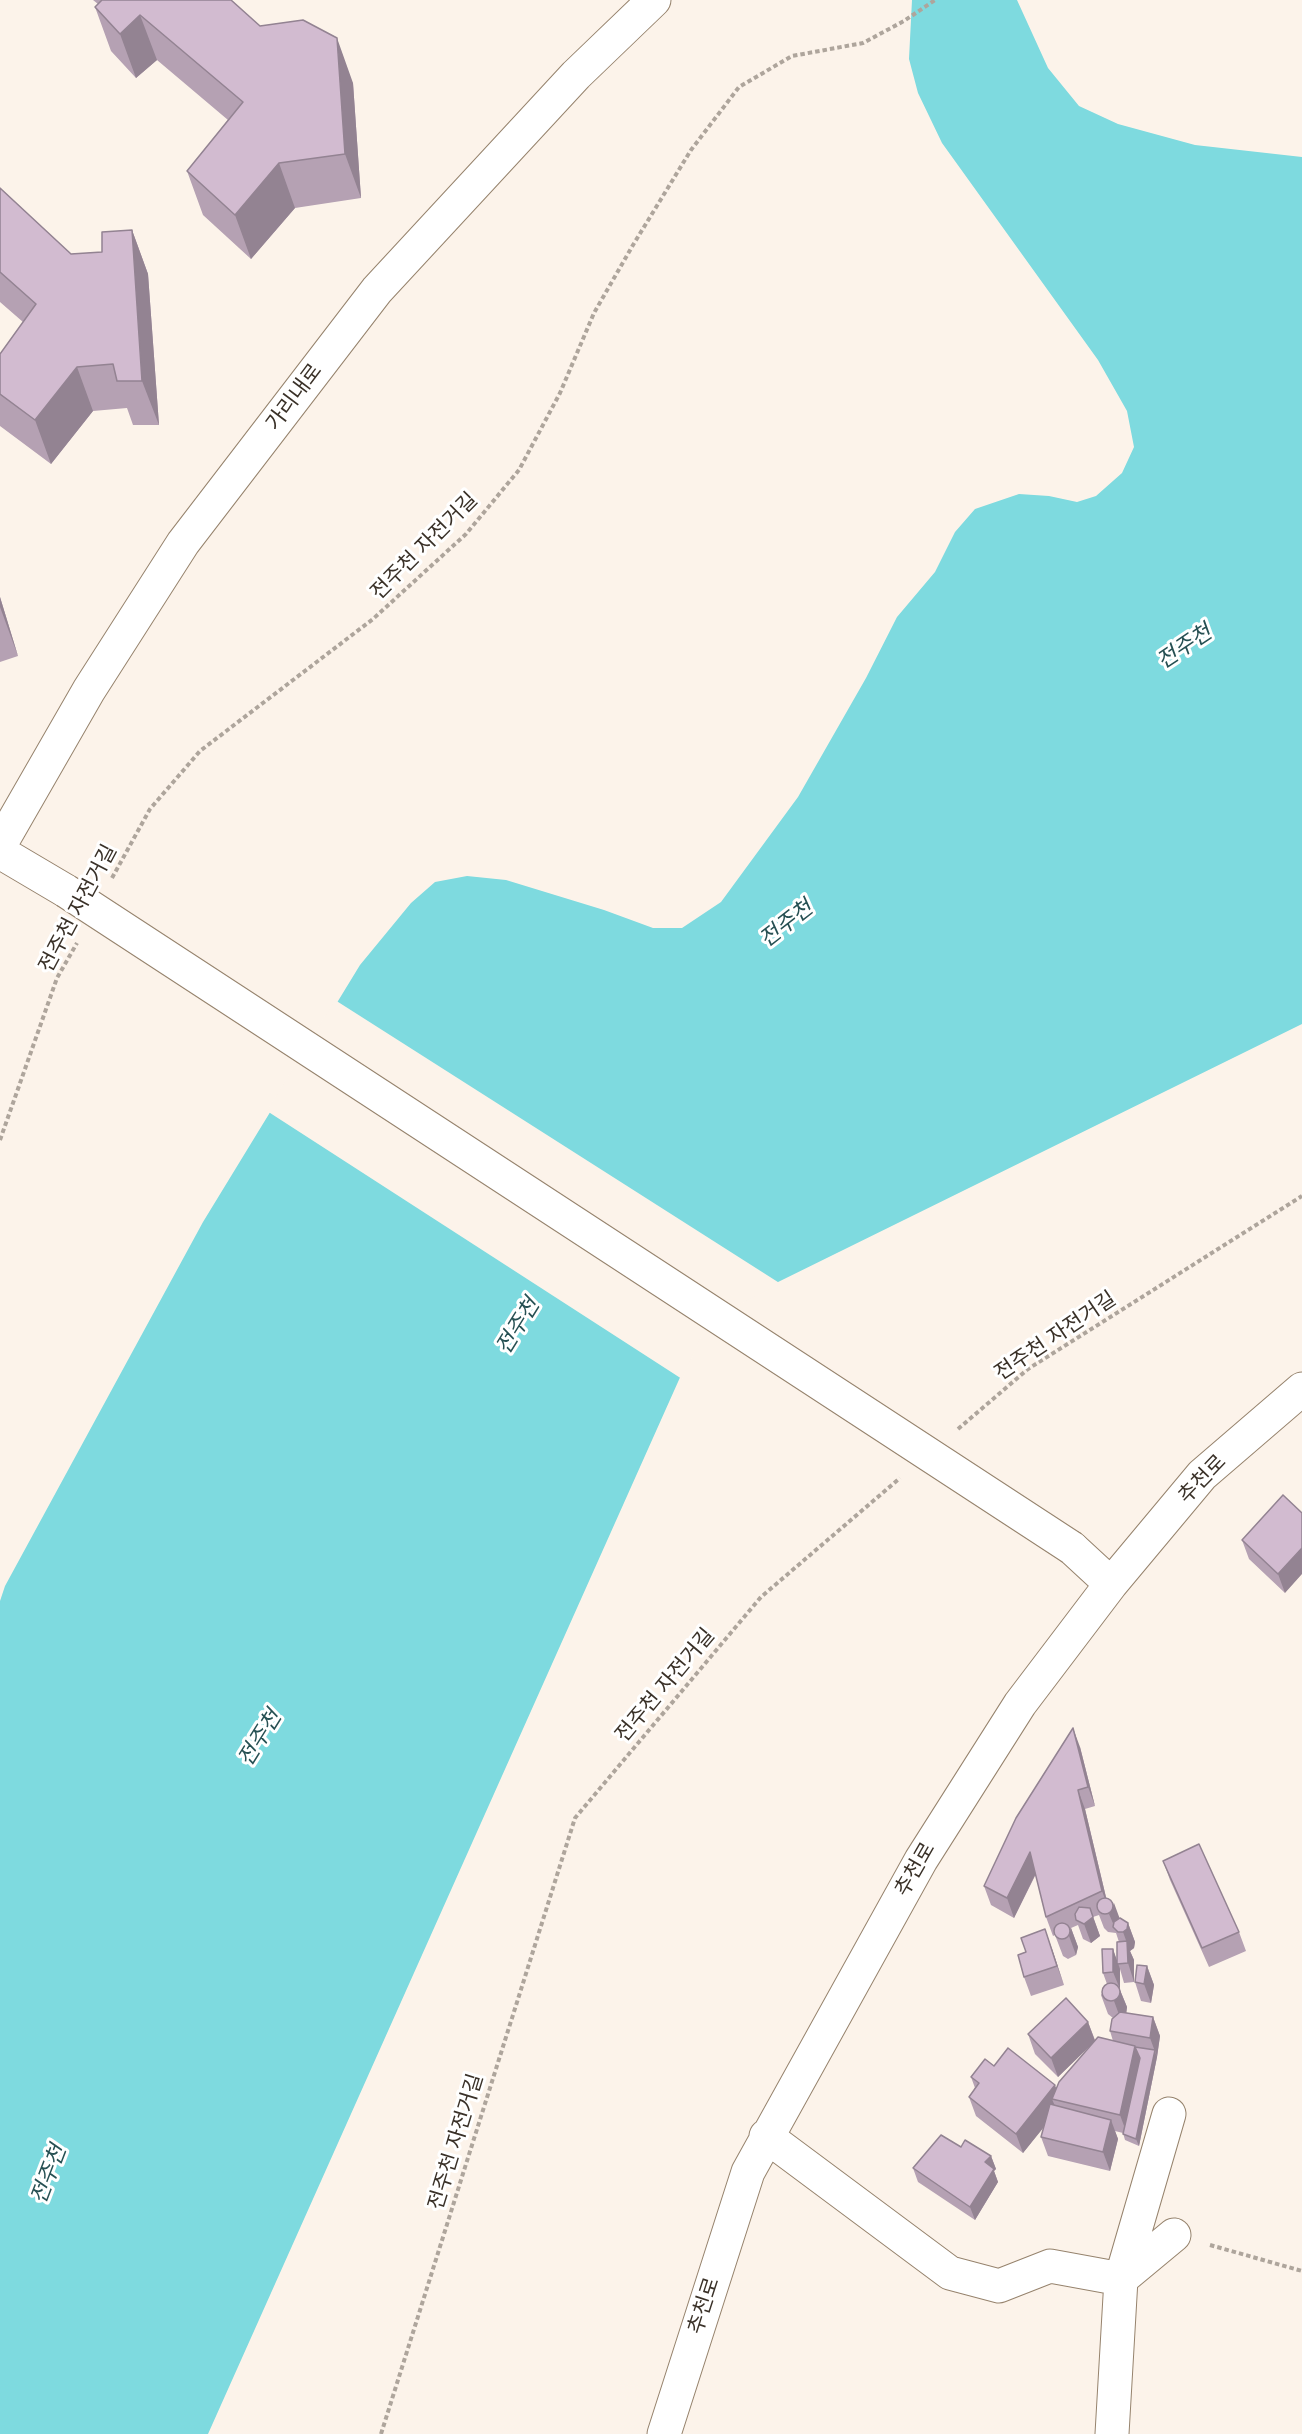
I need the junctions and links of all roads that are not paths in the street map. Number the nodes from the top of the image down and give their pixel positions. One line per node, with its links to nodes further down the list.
1 (654, 0): 2 (street, 가리내로)
2 (0, 845)
3 (0, 852): 5 (street, bridge)
4 (1302, 1389): 5 (street, 추천로)
5 (1111, 1584): 7 (street, 추천로)
6 (1169, 2114): 9 (street)
7 (766, 2136): 9 (street); 10 (street, 추천로)
8 (1174, 2235): 9 (street)
9 (1121, 2279): 11 (street)
10 (664, 2434)
11 (1112, 2434)

